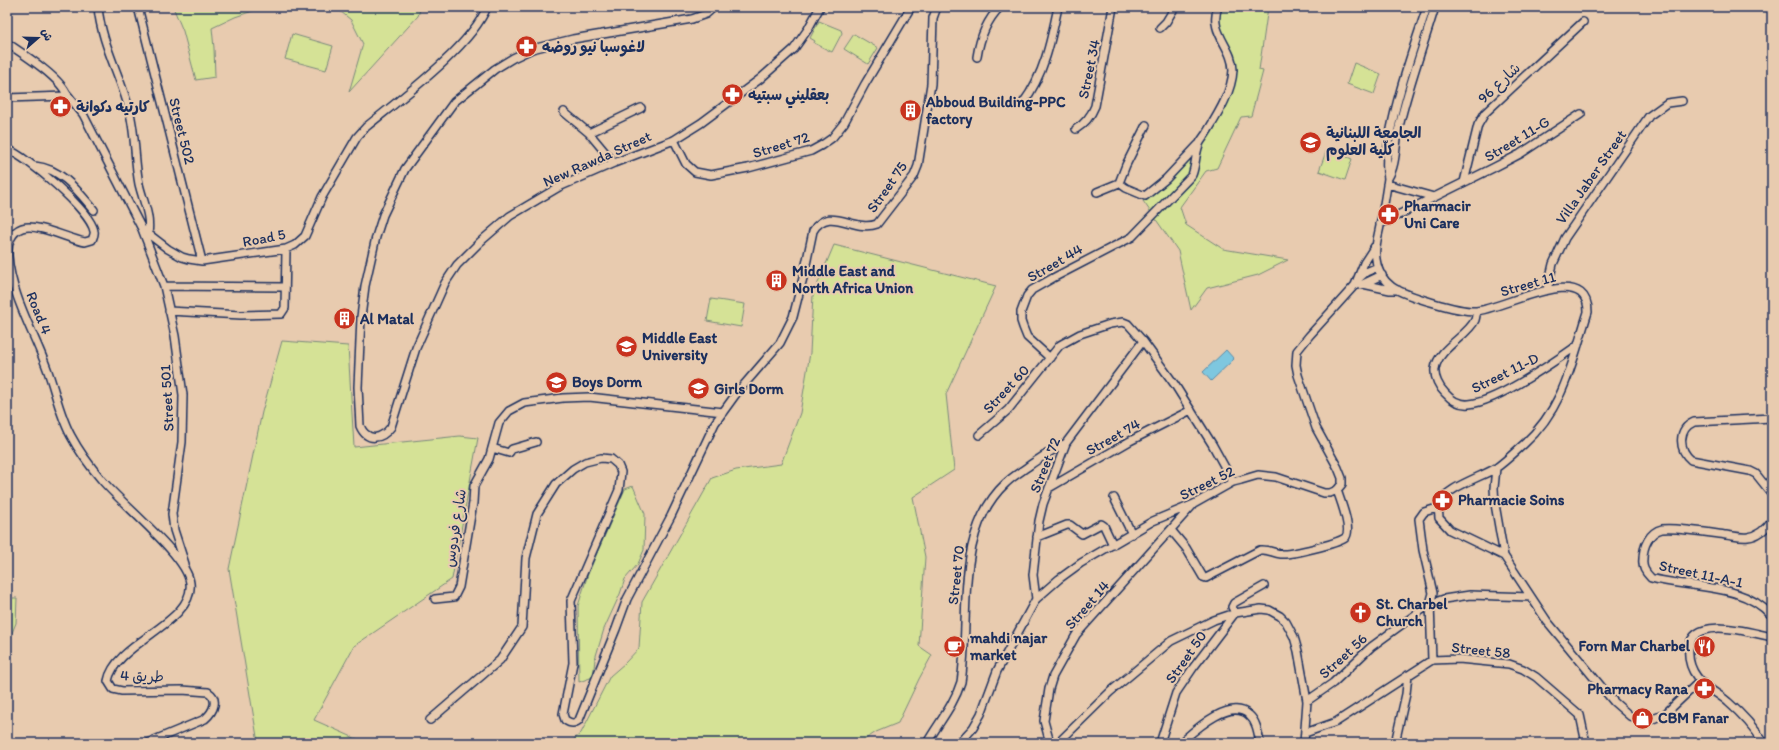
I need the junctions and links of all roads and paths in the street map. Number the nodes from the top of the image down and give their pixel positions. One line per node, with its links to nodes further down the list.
1 (98, 7): 43 (street)
2 (138, 7): 46 (street, Street 502)
3 (495, 7): 15 (street)
4 (714, 7): 33 (street, New Rawda Street)
5 (820, 7): 30 (street, New Rawda Street)
6 (911, 7): 30 (street, Street 72)
7 (937, 7): 61 (street, Street 75)
8 (1000, 7): 19 (street)
9 (1058, 7): 23 (street)
10 (1113, 7): 28 (street, Street 34)
11 (1175, 7): 17 (street)
12 (1218, 7): 31 (street, Street 44)
13 (1427, 7): 35 (street, Street 11)
14 (1435, 7): 35 (street, Street 11)
15 (486, 8): 45 (street, Road 5)
16 (1583, 22): 36 (street, شارع 96)
17 (1160, 28)
18 (7, 43): 20 (street)
19 (977, 57)
20 (66, 93): 21 (street); 42 (street, Road 5)
21 (7, 98)
22 (1682, 101): 53 (street, Villa Jaber Street)
23 (1023, 103)
24 (641, 108): 29 (street)
25 (564, 112): 29 (street)
26 (1581, 114): 36 (street, Street 11-G)
27 (1146, 126): 37 (street)
28 (1076, 129)
29 (589, 133): 33 (street)
30 (674, 140): 33 (street, New Rawda Street)
31 (1199, 144): 37 (street); 58 (street, Street 44)
32 (7, 149): 34 (street, Road 4)
33 (614, 163)
34 (34, 166): 40 (street); 82 (street, Road 4)
35 (1388, 181): 39 (street); 41 (street, Street 11)
36 (1464, 182): 39 (street, Street 11-G)
37 (1119, 183): 38 (street)
38 (1097, 192)
39 (1434, 197): 41 (street)
40 (94, 210)
41 (1380, 224): 44 (street, Street 11)
42 (142, 229): 43 (street, Road 5); 50 (street, Street 501)
43 (148, 234): 46 (street, Road 5)
44 (1376, 244): 47 (street, Street 11); 49 (street)
45 (286, 248): 46 (street, Road 5); 51 (street)
46 (202, 261)
47 (1378, 267): 48 (street, Street 11); 49 (street)
48 (1382, 275): 49 (street); 52 (street, Street 11)
49 (1359, 283): 52 (street); 71 (street)
50 (164, 286): 51 (street); 54 (street, Street 501)
51 (284, 287): 54 (street)
52 (1399, 290): 55 (street, Street 11)
53 (1547, 290): 55 (street, Street 11); 57 (street, Street 11)
54 (169, 311): 82 (street, Street 501)
55 (1477, 311): 57 (street, Street 11-D)
56 (1143, 341): 58 (street); 60 (street); 66 (street, Street 72)
57 (1578, 345): 68 (street, Street 11)
58 (1050, 358): 64 (street, Street 60)
59 (707, 410): 61 (street, شارع فردوس); 63 (street); 67 (street, شارع فردوس)
60 (1191, 410): 69 (street); 70 (street, Street 74)
61 (723, 412): 63 (street)
62 (1772, 418): 72 (street)
63 (715, 423): 95 (street)
64 (979, 435)
65 (536, 442): 67 (street)
66 (1066, 443): 70 (street, Street 72); 98 (street, Street 70)
67 (492, 448): 86 (street, شارع فردوس)
68 (1496, 468): 75 (street, Street 11); 81 (street)
69 (1233, 482): 71 (street, Street 52); 74 (street, Street 52)
70 (1050, 488): 79 (street, Street 72)
71 (1337, 490): 77 (street)
72 (1772, 494)
73 (1114, 498): 78 (street)
74 (1194, 504): 77 (street, Street 14); 78 (street, Street 52)
75 (1437, 508): 81 (street); 87 (street)
76 (1772, 520): 89 (street, Street 11-A-1)
77 (1171, 530): 100 (street, Street 14)
78 (1132, 534): 80 (street, Street 52)
79 (1037, 537): 80 (street); 85 (street, Street 72)
80 (1113, 545): 85 (street, Street 52)
81 (1504, 556): 84 (street)
82 (186, 568): 97 (street, طريق 4)
83 (1264, 586): 88 (street, Street 50)
84 (1530, 597): 87 (street, Street 56); 93 (street)
85 (1036, 598): 99 (street, Street 52)
86 (435, 599)
87 (1430, 604): 91 (street); 94 (street, Street 56)
88 (1235, 612): 94 (street); 101 (street); 102 (street, Street 50)
89 (1772, 616)
90 (1772, 637): 93 (street)
91 (1432, 660): 92 (street, Street 58); 107 (street, Street 58)
92 (1408, 675): 96 (street, Street 58); 106 (street)
93 (1700, 681): 108 (street)
94 (1307, 701): 96 (street)
95 (430, 720)
96 (1305, 733): 105 (street)
97 (147, 743)
98 (927, 743)
99 (959, 743)
100 (1050, 743)
101 (1058, 743)
102 (1160, 743)
103 (1180, 743): 104 (street)
104 (1260, 743)
105 (1304, 743)
106 (1395, 743)
107 (1586, 743)
108 (1764, 743)

